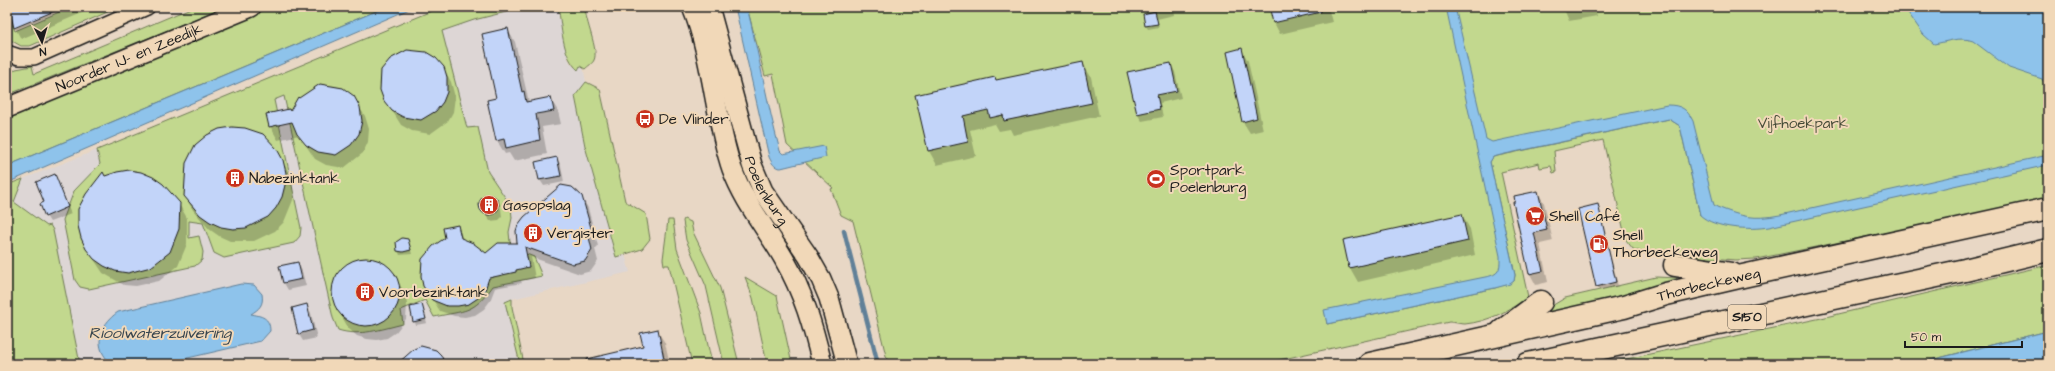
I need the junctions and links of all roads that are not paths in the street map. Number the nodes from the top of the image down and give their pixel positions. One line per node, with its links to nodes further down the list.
1 (147, 7): 5 (street)
2 (251, 7): 6 (street, Noorder IJ- en Zeedijk)
3 (692, 7): 13 (street, Poelenburg)
4 (709, 7): 14 (street, Poelenburg)
5 (11, 54)
6 (7, 108)
7 (2048, 209): 10 (main road, Thorbeckeweg)
8 (2048, 250): 16 (main road, S150)
9 (1675, 265): 10 (main road)
10 (1743, 276): 12 (main road, Thorbeckeweg)
11 (1541, 302): 12 (main road)
12 (1496, 335): 15 (main road, Thorbeckeweg)
13 (822, 364)
14 (847, 364)
15 (1370, 364)
16 (1528, 364)

